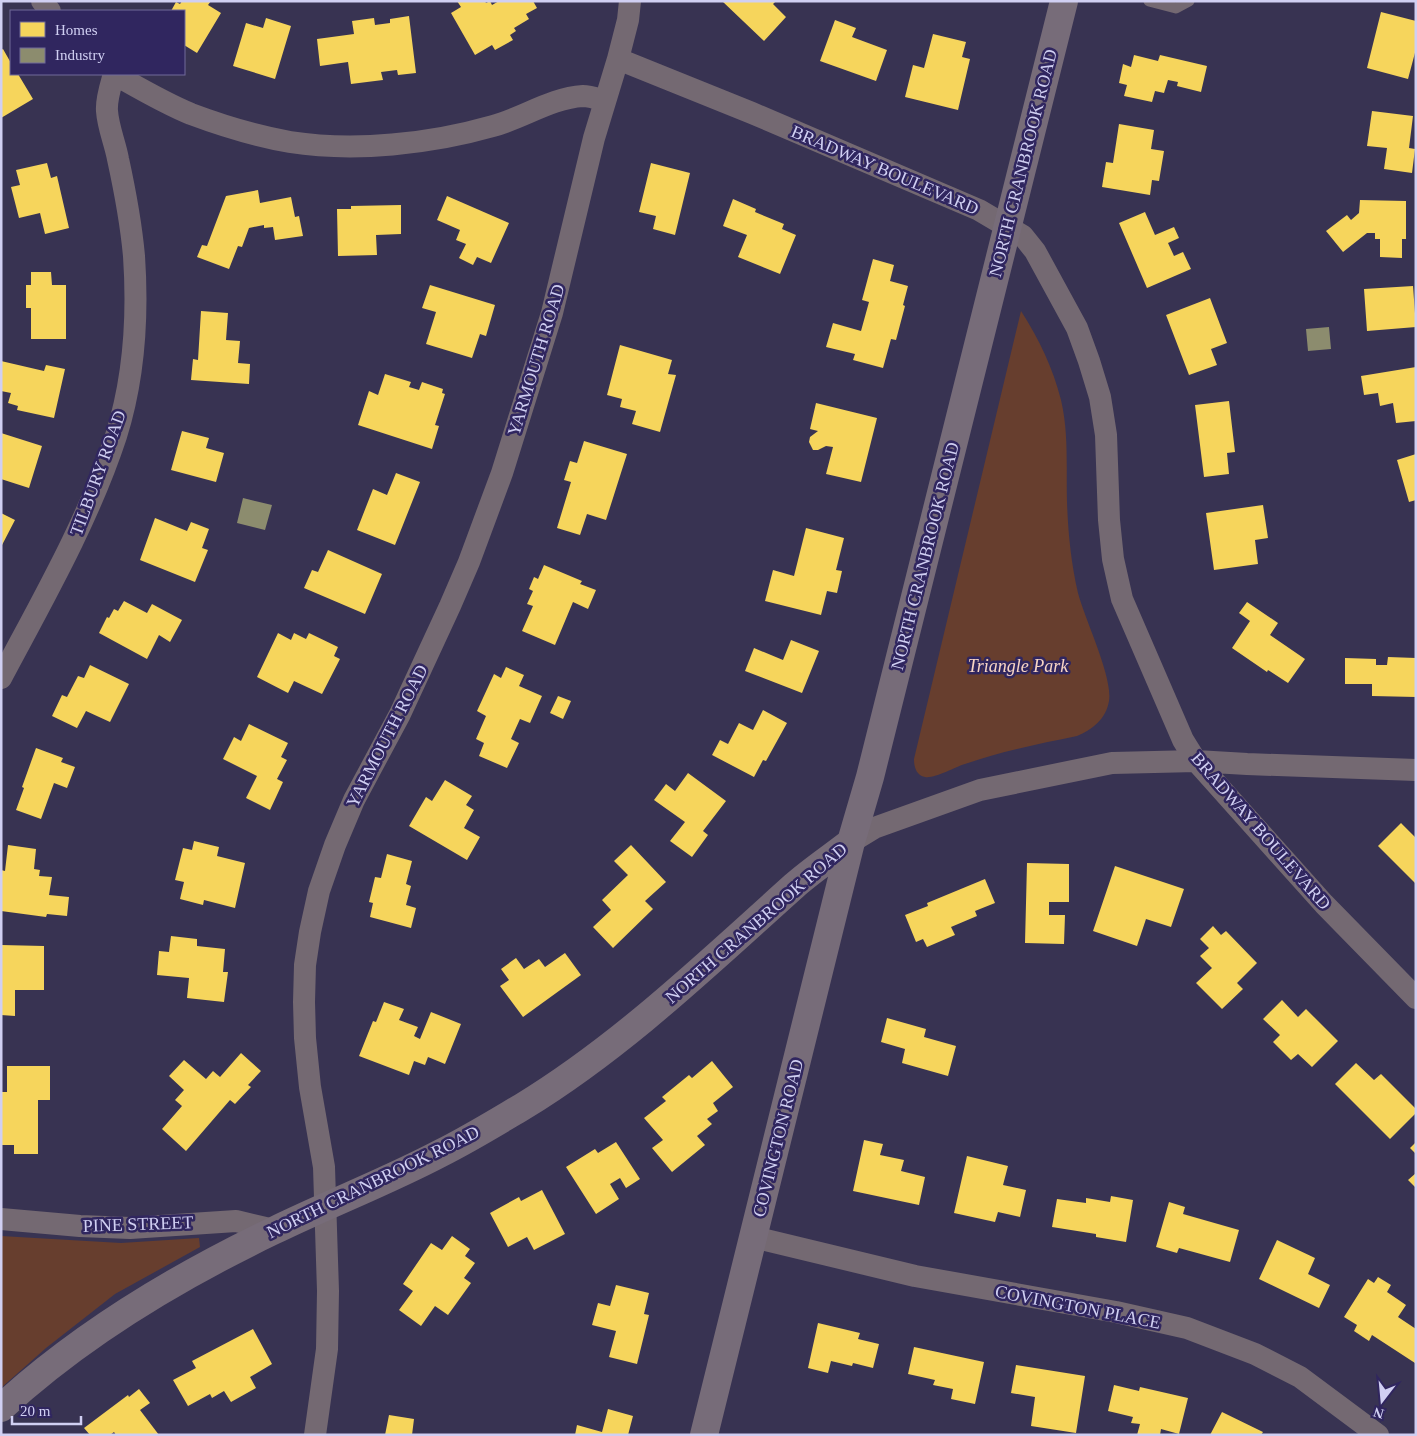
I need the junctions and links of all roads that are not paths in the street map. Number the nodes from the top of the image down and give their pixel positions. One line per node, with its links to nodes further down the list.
1 (630, 1): 5 (street)
2 (1064, 1): 9 (street, NORTH CRANBROOK ROAD)
3 (1149, 1): 4 (lane)
4 (1189, 1)
5 (618, 59): 8 (street, YARMOUTH ROAD); 9 (street, BRADWAY BOULEVARD)
6 (114, 75): 10 (street, TILBURY ROAD)
7 (116, 75): 8 (street)
8 (605, 101): 15 (street, YARMOUTH ROAD)
9 (1006, 225): 11 (street, BRADWAY BOULEVARD); 13 (street, NORTH CRANBROOK ROAD)
10 (1, 678)
11 (1196, 761): 12 (street); 13 (street); 14 (street, BRADWAY BOULEVARD)
12 (1416, 770)
13 (851, 842): 15 (street, NORTH CRANBROOK ROAD); 18 (street, COVINGTON ROAD)
14 (1416, 998)
15 (326, 1207): 17 (street, NORTH CRANBROOK ROAD); 20 (street, YARMOUTH ROAD)
16 (1, 1219): 17 (street, PINE STREET)
17 (274, 1230): 19 (street, NORTH CRANBROOK ROAD)
18 (753, 1237): 21 (street, COVINGTON ROAD); 22 (street, COVINGTON PLACE)
19 (1, 1408)
20 (315, 1435)
21 (704, 1435)
22 (1378, 1435)

